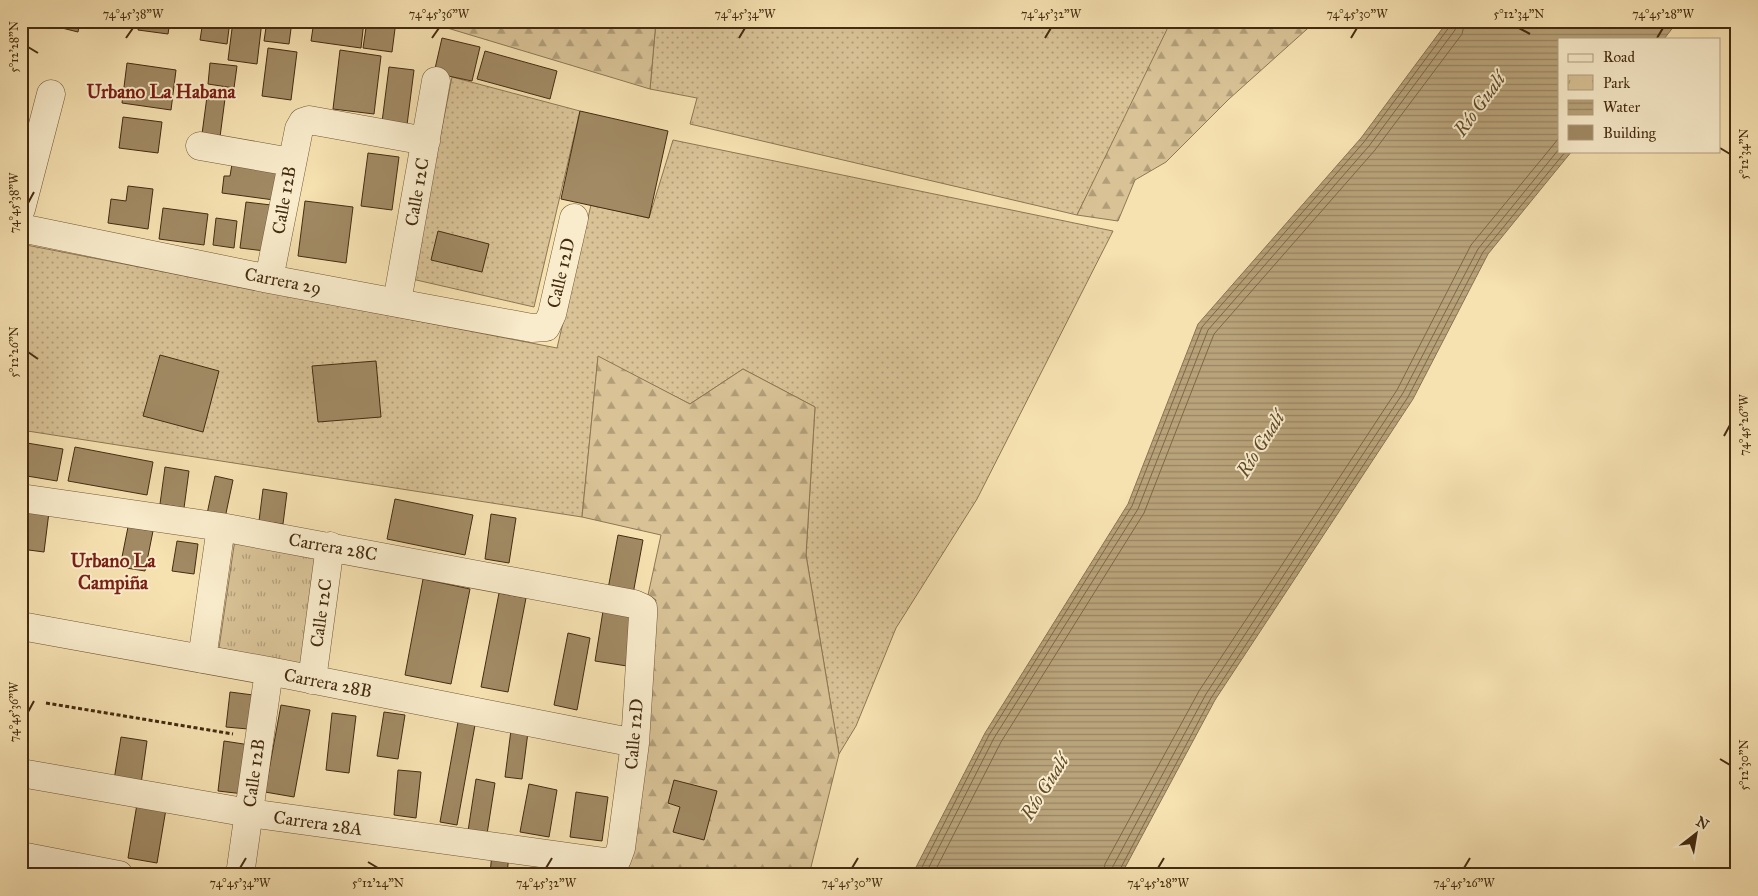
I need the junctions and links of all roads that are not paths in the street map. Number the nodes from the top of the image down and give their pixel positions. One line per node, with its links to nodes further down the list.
1 (436, 81): 3 (street, Calle 12C)
2 (51, 94): 6 (street)
3 (426, 141): 5 (street, Calle 12B); 10 (street, Calle 12C)
4 (200, 146): 5 (street)
5 (291, 162): 9 (street, Calle 12B)
6 (21, 209)
7 (574, 218): 11 (street, Calle 12D)
8 (21, 228): 9 (street, Carrera 29)
9 (270, 279): 10 (street, Carrera 29)
10 (397, 302): 11 (street, Carrera 29)
11 (546, 328)
12 (21, 498): 13 (street, Carrera 28C)
13 (221, 527): 14 (street, Carrera 28C); 17 (street)
14 (330, 546): 15 (street, Carrera 28C); 19 (street, Calle 12C)
15 (643, 608): 20 (street, Calle 12D)
16 (21, 626): 17 (street, Carrera 28B)
17 (202, 659): 18 (street, Carrera 28B)
18 (269, 671): 19 (street, Carrera 28B); 22 (street, Calle 12B)
19 (312, 680): 20 (street, Carrera 28B)
20 (635, 743): 24 (street, Calle 12D)
21 (21, 774): 22 (street, Carrera 28A)
22 (249, 814): 24 (street, Carrera 28A); 26 (street, Calle 12B)
23 (21, 856): 25 (street)
24 (617, 859)
25 (115, 874)
26 (240, 875)

